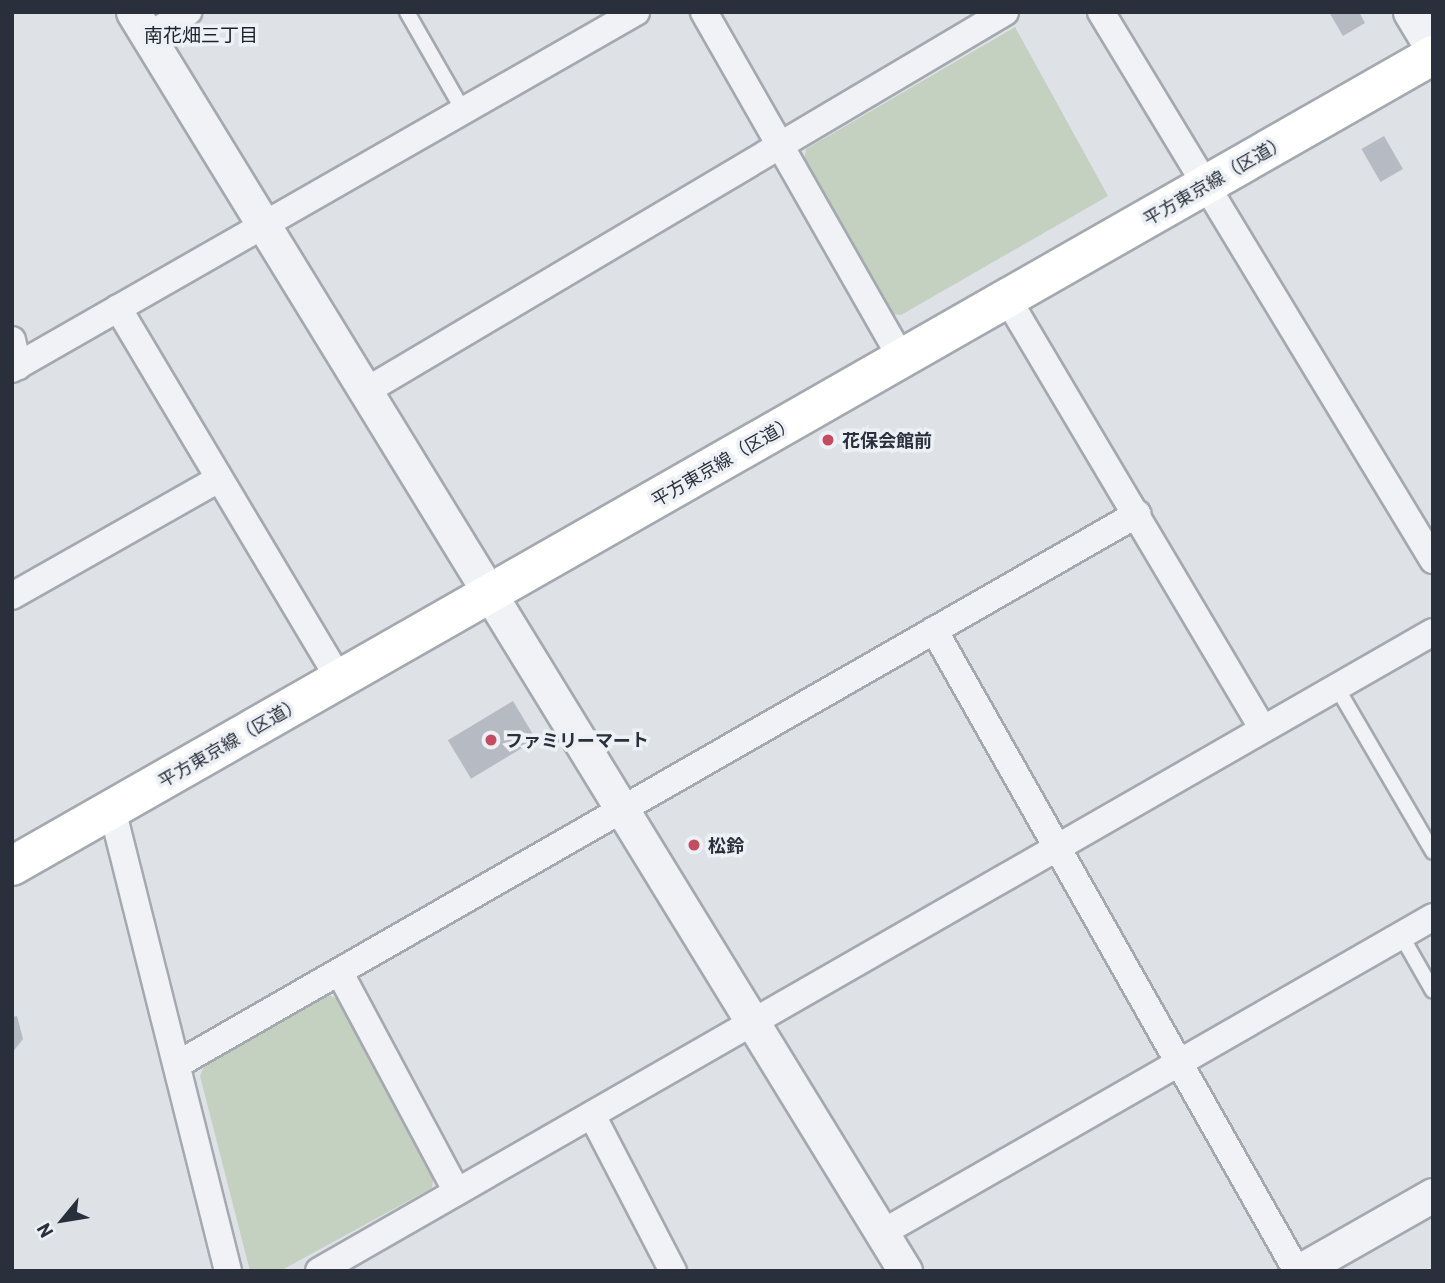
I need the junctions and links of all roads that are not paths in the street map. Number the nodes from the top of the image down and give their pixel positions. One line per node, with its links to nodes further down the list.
1 (188, 12): 8 (street)
2 (407, 12): 10 (lane)
3 (636, 12): 10 (street)
4 (705, 12): 11 (street)
5 (1005, 12): 11 (street)
6 (1101, 12): 12 (street)
7 (1410, 12): 9 (street)
8 (141, 24): 13 (street)
9 (1433, 53): 12 (main road, 平方東京線（区道）)
10 (463, 110): 13 (street)
11 (780, 145): 17 (street); 18 (street)
12 (1206, 186): 14 (main road, 平方東京線（区道）); 21 (street)
13 (263, 224): 15 (street); 18 (street)
14 (1007, 298): 17 (main road, 平方東京線（区道）); 20 (street)
15 (118, 308): 16 (street); 19 (street)
16 (14, 358)
17 (902, 359): 22 (main road, 平方東京線（区道）)
18 (366, 391): 22 (street)
19 (217, 480): 23 (street); 26 (street)
20 (1137, 514): 24 (street); 28 (street)
21 (1433, 560)
22 (491, 594): 26 (main road, 平方東京線（区道）); 30 (street)
23 (12, 596)
24 (934, 630): 30 (street); 31 (street)
25 (1433, 632): 27 (street)
26 (340, 680): 29 (main road, 平方東京線（区道）)
27 (1336, 686): 28 (street); 32 (lane)
28 (1262, 727): 31 (street)
29 (112, 809): 33 (main road, 平方東京線（区道）); 40 (street)
30 (622, 811): 36 (street); 38 (street)
31 (1057, 847): 38 (street); 39 (street)
32 (1433, 852)
33 (12, 866)
34 (1433, 917): 35 (street)
35 (1401, 935): 37 (lane); 39 (street)
36 (340, 973): 40 (street); 42 (street)
37 (1433, 991)
38 (753, 1022): 41 (street); 44 (street)
39 (1176, 1061): 44 (street); 49 (street)
40 (178, 1064): 45 (street)
41 (592, 1115): 42 (street); 47 (street)
42 (457, 1192): 46 (street)
43 (1433, 1195): 49 (street)
44 (882, 1233): 48 (street)
45 (228, 1271)
46 (319, 1271)
47 (673, 1271)
48 (905, 1271)
49 (1298, 1271)

